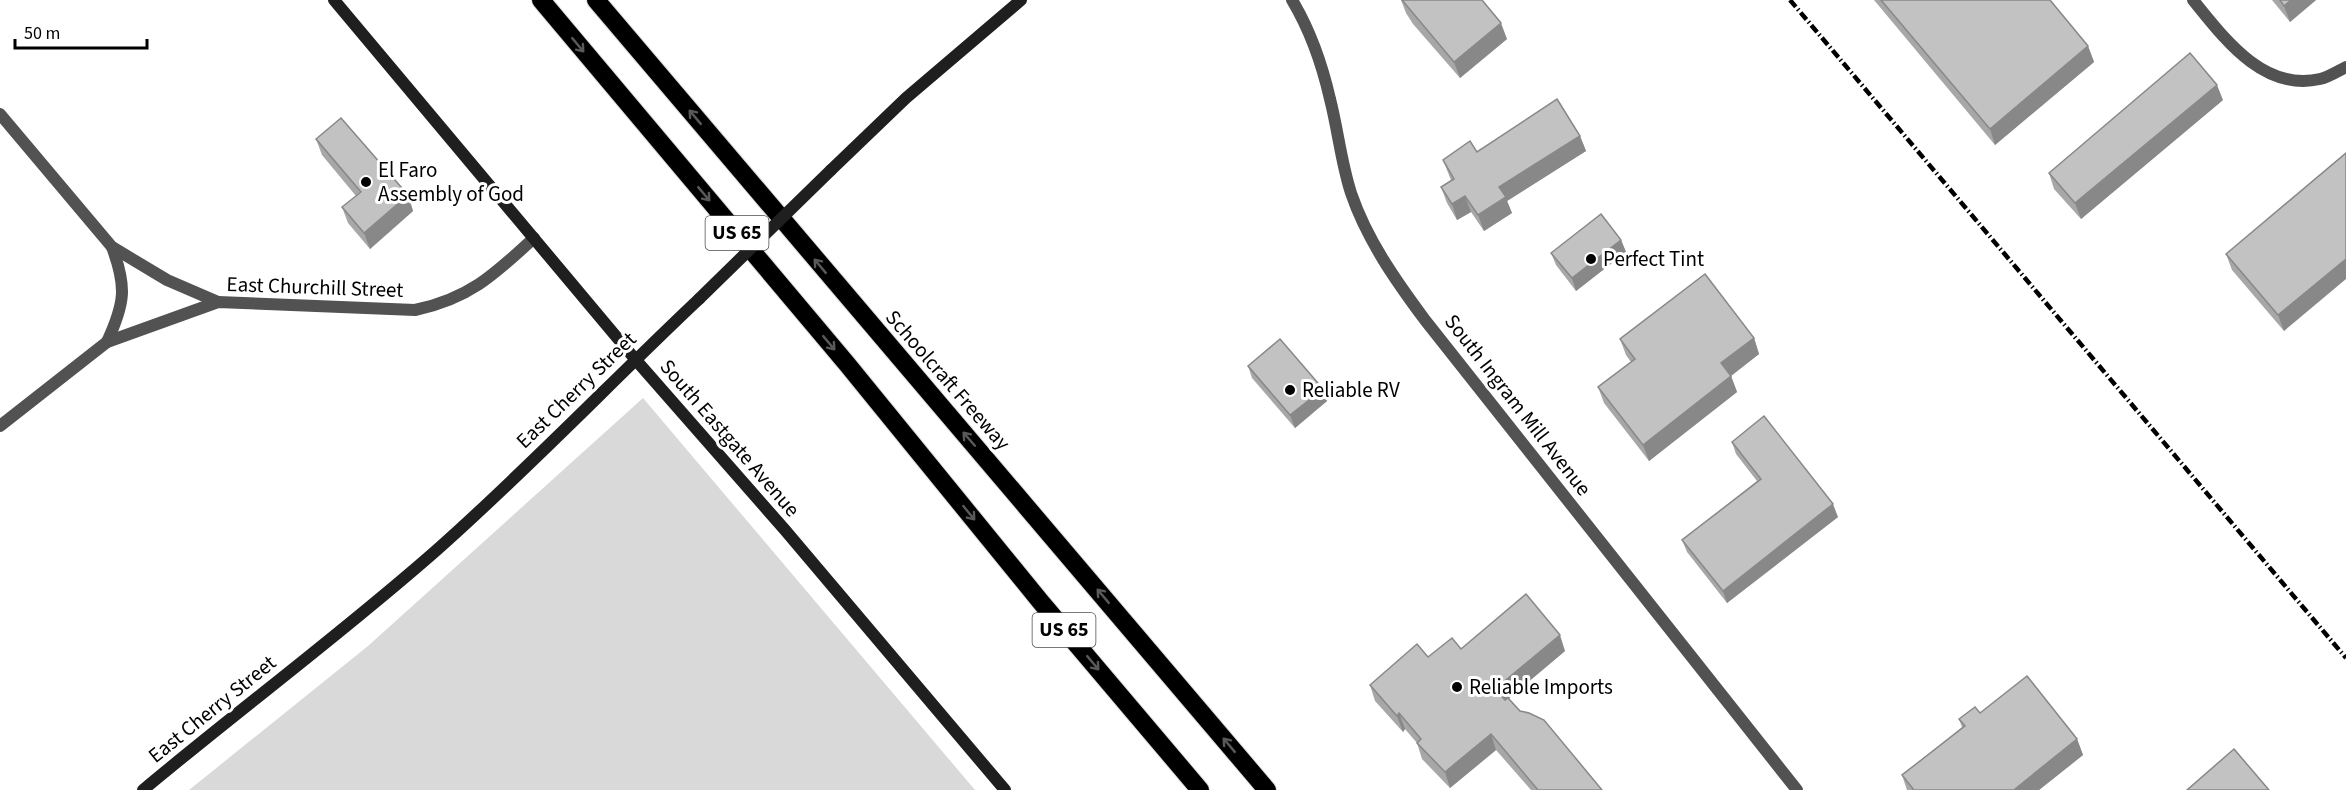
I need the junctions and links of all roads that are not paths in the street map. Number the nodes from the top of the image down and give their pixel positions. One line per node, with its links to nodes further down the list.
1 (334, 0): 9 (street, South Eastgate Avenue)
2 (541, 0): 17 (highway, US 65, one-way to 17)
3 (596, 0): 18 (highway, Schoolcraft Freeway / US 65, one-way to 3)
4 (1021, 0): 13 (street, East Cherry Street, bridge)
5 (1292, 0): 19 (street, South Ingram Mill Avenue)
6 (2193, 0): 7 (street)
7 (2346, 67)
8 (0, 114): 10 (street)
9 (534, 238): 11 (street, East Churchill Street); 13 (street, South Eastgate Avenue)
10 (112, 247): 11 (street); 12 (street)
11 (218, 302): 12 (street, East Churchill Street)
12 (107, 342): 14 (street, East Churchill Street)
13 (635, 359): 15 (street, East Cherry Street); 16 (street, South Eastgate Avenue)
14 (0, 426)
15 (143, 790)
16 (1005, 790)
17 (1200, 790)
18 (1267, 790)
19 (1797, 790)

